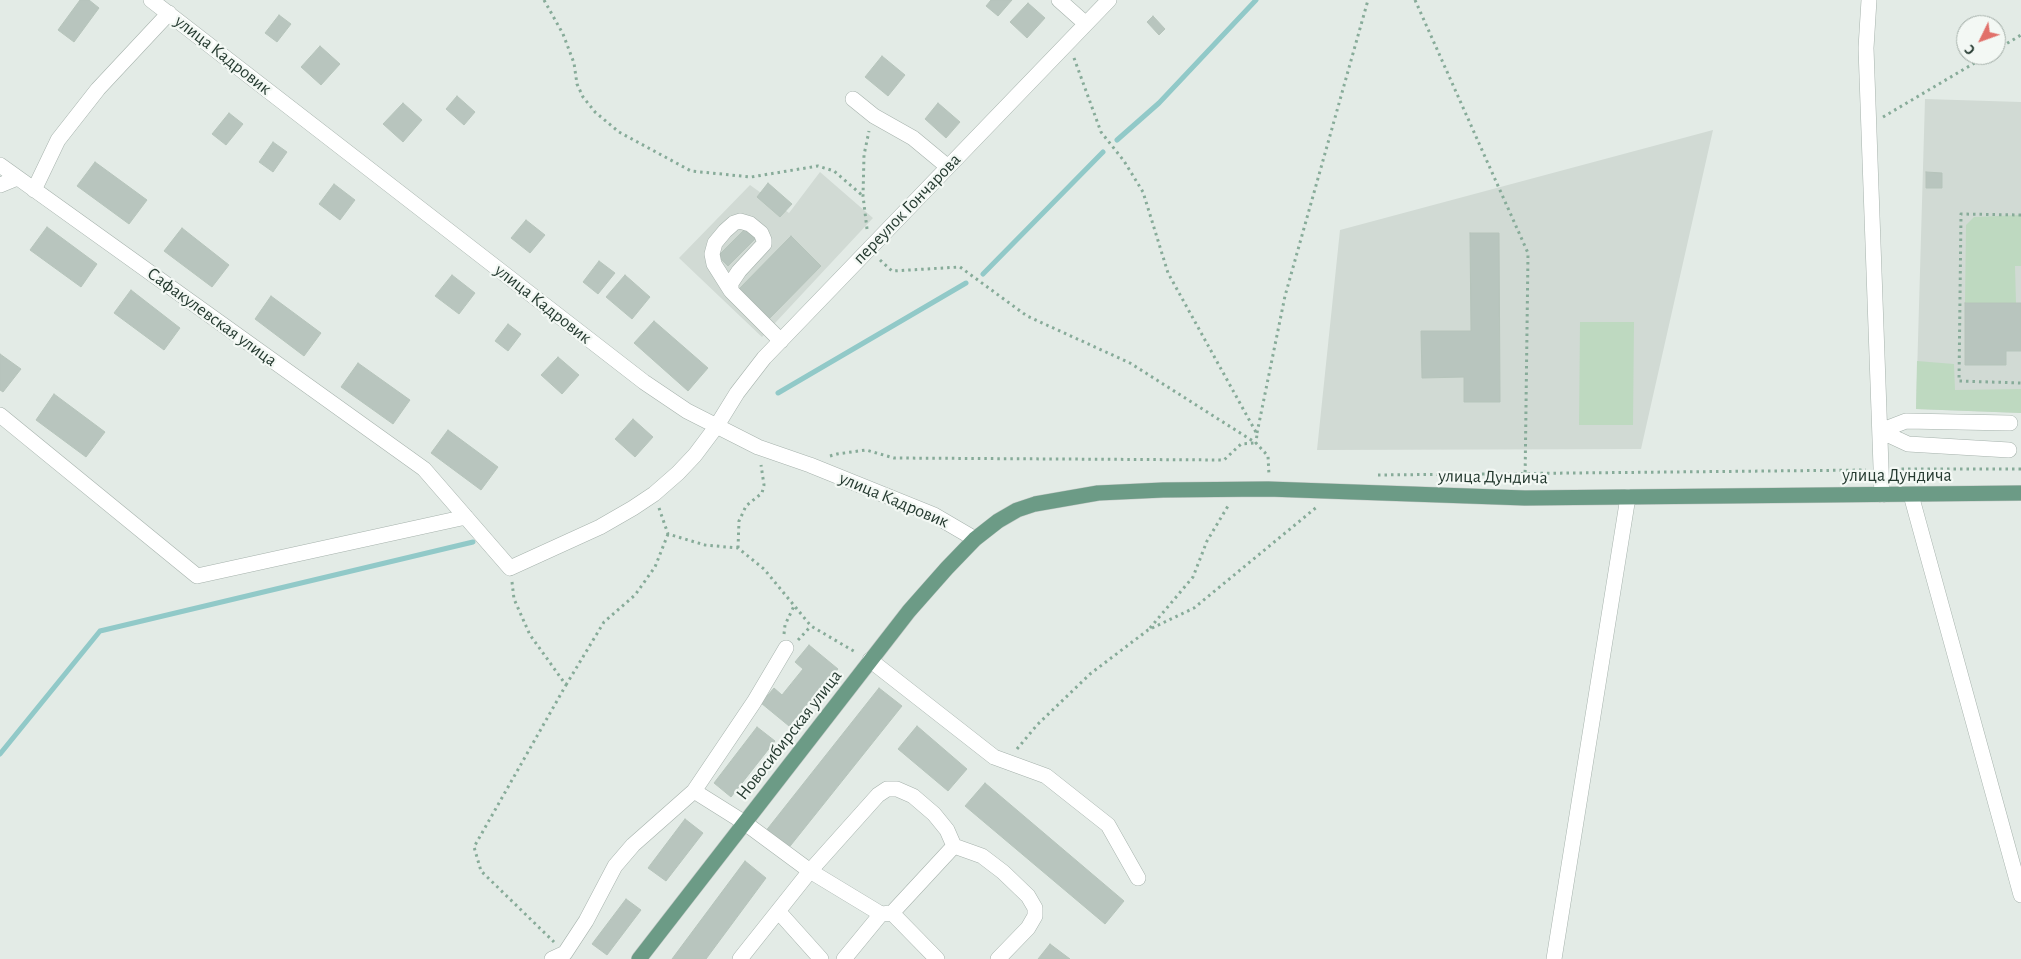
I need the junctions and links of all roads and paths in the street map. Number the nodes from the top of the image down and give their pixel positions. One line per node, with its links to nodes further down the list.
1 (151, 0): 8 (street, улица Кадровик)
2 (544, 0): 22 (path)
3 (1059, 0): 9 (street)
4 (1109, 0): 9 (street, переулок Гончарова)
5 (1368, 0): 32 (path)
6 (1415, 0): 39 (path)
7 (1869, 0): 16 (street)
8 (169, 14): 21 (street); 30 (street, улица Кадровик)
9 (1086, 24): 11 (street, переулок Гончарова)
10 (2021, 35): 12 (path)
11 (1068, 43): 18 (street, переулок Гончарова); 32 (path)
12 (2006, 44)
13 (1971, 65): 16 (path)
14 (853, 99): 15 (street)
15 (874, 116): 18 (street); 22 (path)
16 (1869, 126): 31 (street)
17 (0, 165): 19 (street, Сафакулевская улица)
18 (948, 168): 24 (street, переулок Гончарова)
19 (17, 178): 20 (street); 21 (street, Сафакулевская улица)
20 (0, 185)
21 (34, 190): 50 (street, Сафакулевская улица)
22 (863, 196): 24 (path)
23 (2021, 215): 27 (path)
24 (869, 249): 26 (street, переулок Гончарова); 33 (path)
25 (731, 292): 26 (street)
26 (781, 341): 30 (street, переулок Гончарова)
27 (2021, 383)
28 (0, 415): 50 (street)
29 (2010, 423): 31 (street)
30 (716, 427): 34 (street, улица Кадровик); 44 (street, переулок Гончарова)
31 (1880, 431): 35 (street); 38 (street)
32 (1257, 434): 33 (path)
33 (1256, 443): 36 (path); 41 (path)
34 (758, 447): 36 (street, улица Кадровик); 53 (path)
35 (2009, 450)
36 (810, 465): 52 (street, улица Кадровик)
37 (2021, 468): 38 (path)
38 (1881, 470): 39 (path); 45 (street)
39 (1525, 472): 40 (path); 48 (path)
40 (1372, 475)
41 (1268, 489): 42 (main road, улица Дундича); 48 (main road, улица Дундича)
42 (1238, 490): 52 (main road, улица Дундича); 55 (path)
43 (2021, 493): 46 (main road, улица Дундича)
44 (654, 494): 51 (path); 54 (street, переулок Гончарова)
45 (1882, 495): 46 (main road, улица Дундича); 47 (main road, улица Дундича)
46 (1911, 495): 65 (street)
47 (1628, 497): 48 (main road, улица Дундича); 75 (street)
48 (1525, 498)
49 (1322, 503): 55 (path)
50 (466, 517): 54 (street, Сафакулевская улица)
51 (668, 534): 53 (path); 58 (path)
52 (975, 539): 57 (main road, Новосибирская улица)
53 (738, 548): 57 (path)
54 (510, 568): 58 (path)
55 (1148, 630): 59 (path)
56 (786, 648): 60 (street)
57 (870, 660): 59 (street); 61 (main road, Новосибирская улица)
58 (566, 685): 68 (path)
59 (1007, 762): 64 (street)
60 (694, 791): 61 (street); 68 (street)
61 (745, 823): 63 (street); 69 (main road, Новосибирская улица)
62 (954, 846): 63 (street); 67 (street); 74 (street)
63 (810, 871): 66 (street); 67 (street)
64 (1138, 878)
65 (2021, 895)
66 (778, 910): 70 (street); 71 (street)
67 (887, 913): 72 (street); 73 (street)
68 (564, 957)
69 (639, 959)
70 (740, 959)
71 (821, 959)
72 (844, 959)
73 (936, 959)
74 (998, 959)
75 (1554, 959)

